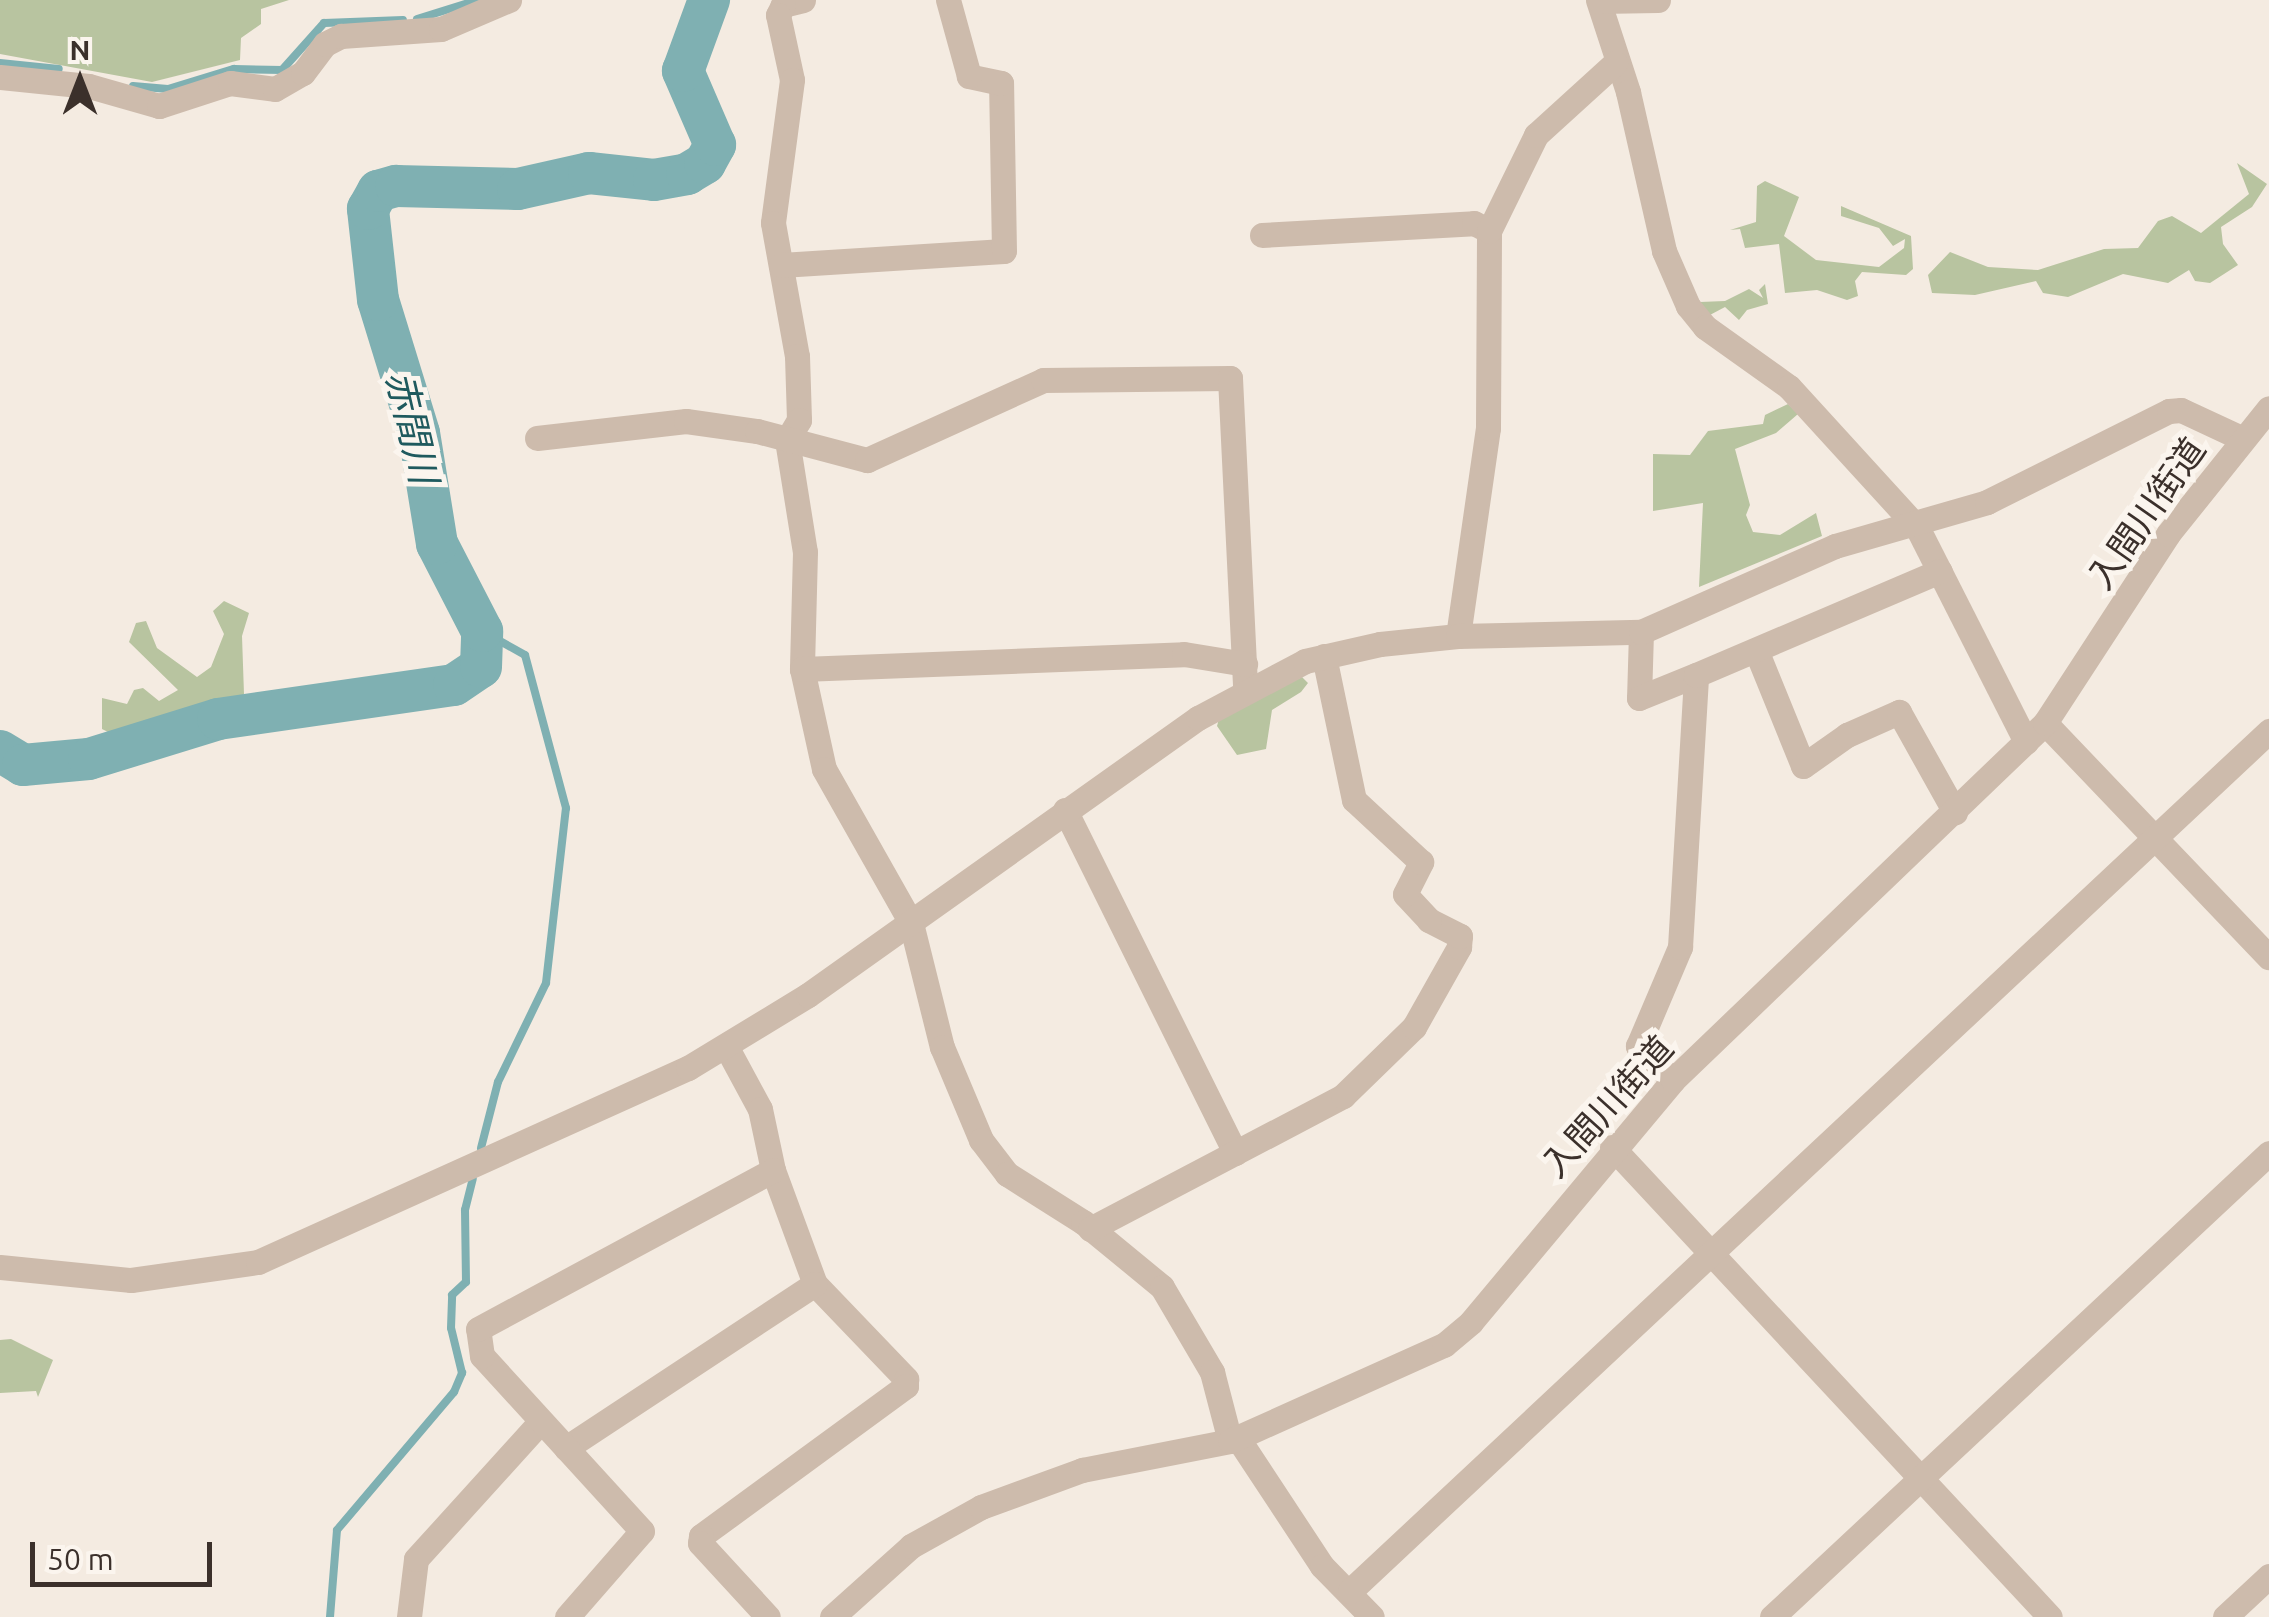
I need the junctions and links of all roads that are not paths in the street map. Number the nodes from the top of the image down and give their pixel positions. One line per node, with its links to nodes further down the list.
1 (510, 0): 7 (street)
2 (803, 0): 10 (street)
3 (948, 0): 10 (street)
4 (1658, 0): 5 (street)
5 (1599, 1): 6 (street)
6 (1615, 63): 8 (street); 15 (street)
7 (0, 77)
8 (1490, 231): 9 (street); 18 (street)
9 (1262, 235)
10 (780, 264): 14 (street)
11 (2269, 408): 13 (street, 入間川街道)
12 (537, 438): 14 (street)
13 (2241, 438): 15 (street); 24 (street, 入間川街道)
14 (787, 440): 21 (street); 23 (street)
15 (1916, 527): 16 (street); 17 (street)
16 (1940, 571): 19 (street); 26 (street)
17 (1641, 632): 18 (street); 22 (street)
18 (1458, 636): 20 (street)
19 (1756, 650): 22 (street); 28 (street)
20 (1324, 656): 23 (street); 35 (street)
21 (802, 668): 23 (street); 30 (street)
22 (1696, 674): 33 (street)
23 (1245, 676): 27 (street)
24 (2045, 723): 26 (street, 入間川街道); 29 (street)
25 (2269, 731): 29 (street)
26 (2026, 742): 28 (street, 入間川街道)
27 (1065, 810): 30 (street); 35 (street)
28 (1955, 812): 33 (street, 入間川街道)
29 (2157, 836): 31 (street); 39 (street)
30 (911, 923): 32 (street); 38 (street)
31 (2269, 957)
32 (727, 1048): 37 (street); 40 (street)
33 (1673, 1080): 34 (street, 入間川街道)
34 (1612, 1147): 39 (street); 43 (street, 入間川街道)
35 (1235, 1153): 38 (street)
36 (2269, 1153): 45 (street)
37 (773, 1170): 41 (street); 42 (street)
38 (1090, 1228): 43 (street)
39 (1711, 1255): 45 (street); 47 (street)
40 (0, 1267)
41 (816, 1284): 44 (street); 50 (street)
42 (541, 1421): 44 (street); 48 (street)
43 (1234, 1439): 47 (street); 51 (street, 入間川街道)
44 (566, 1448): 49 (street)
45 (1923, 1478): 53 (street); 54 (street)
46 (2269, 1576): 55 (street)
47 (1350, 1590): 52 (street)
48 (408, 1617)
49 (566, 1617)
50 (768, 1617)
51 (832, 1617)
52 (1372, 1617)
53 (1772, 1617)
54 (2050, 1617)
55 (2225, 1617)

